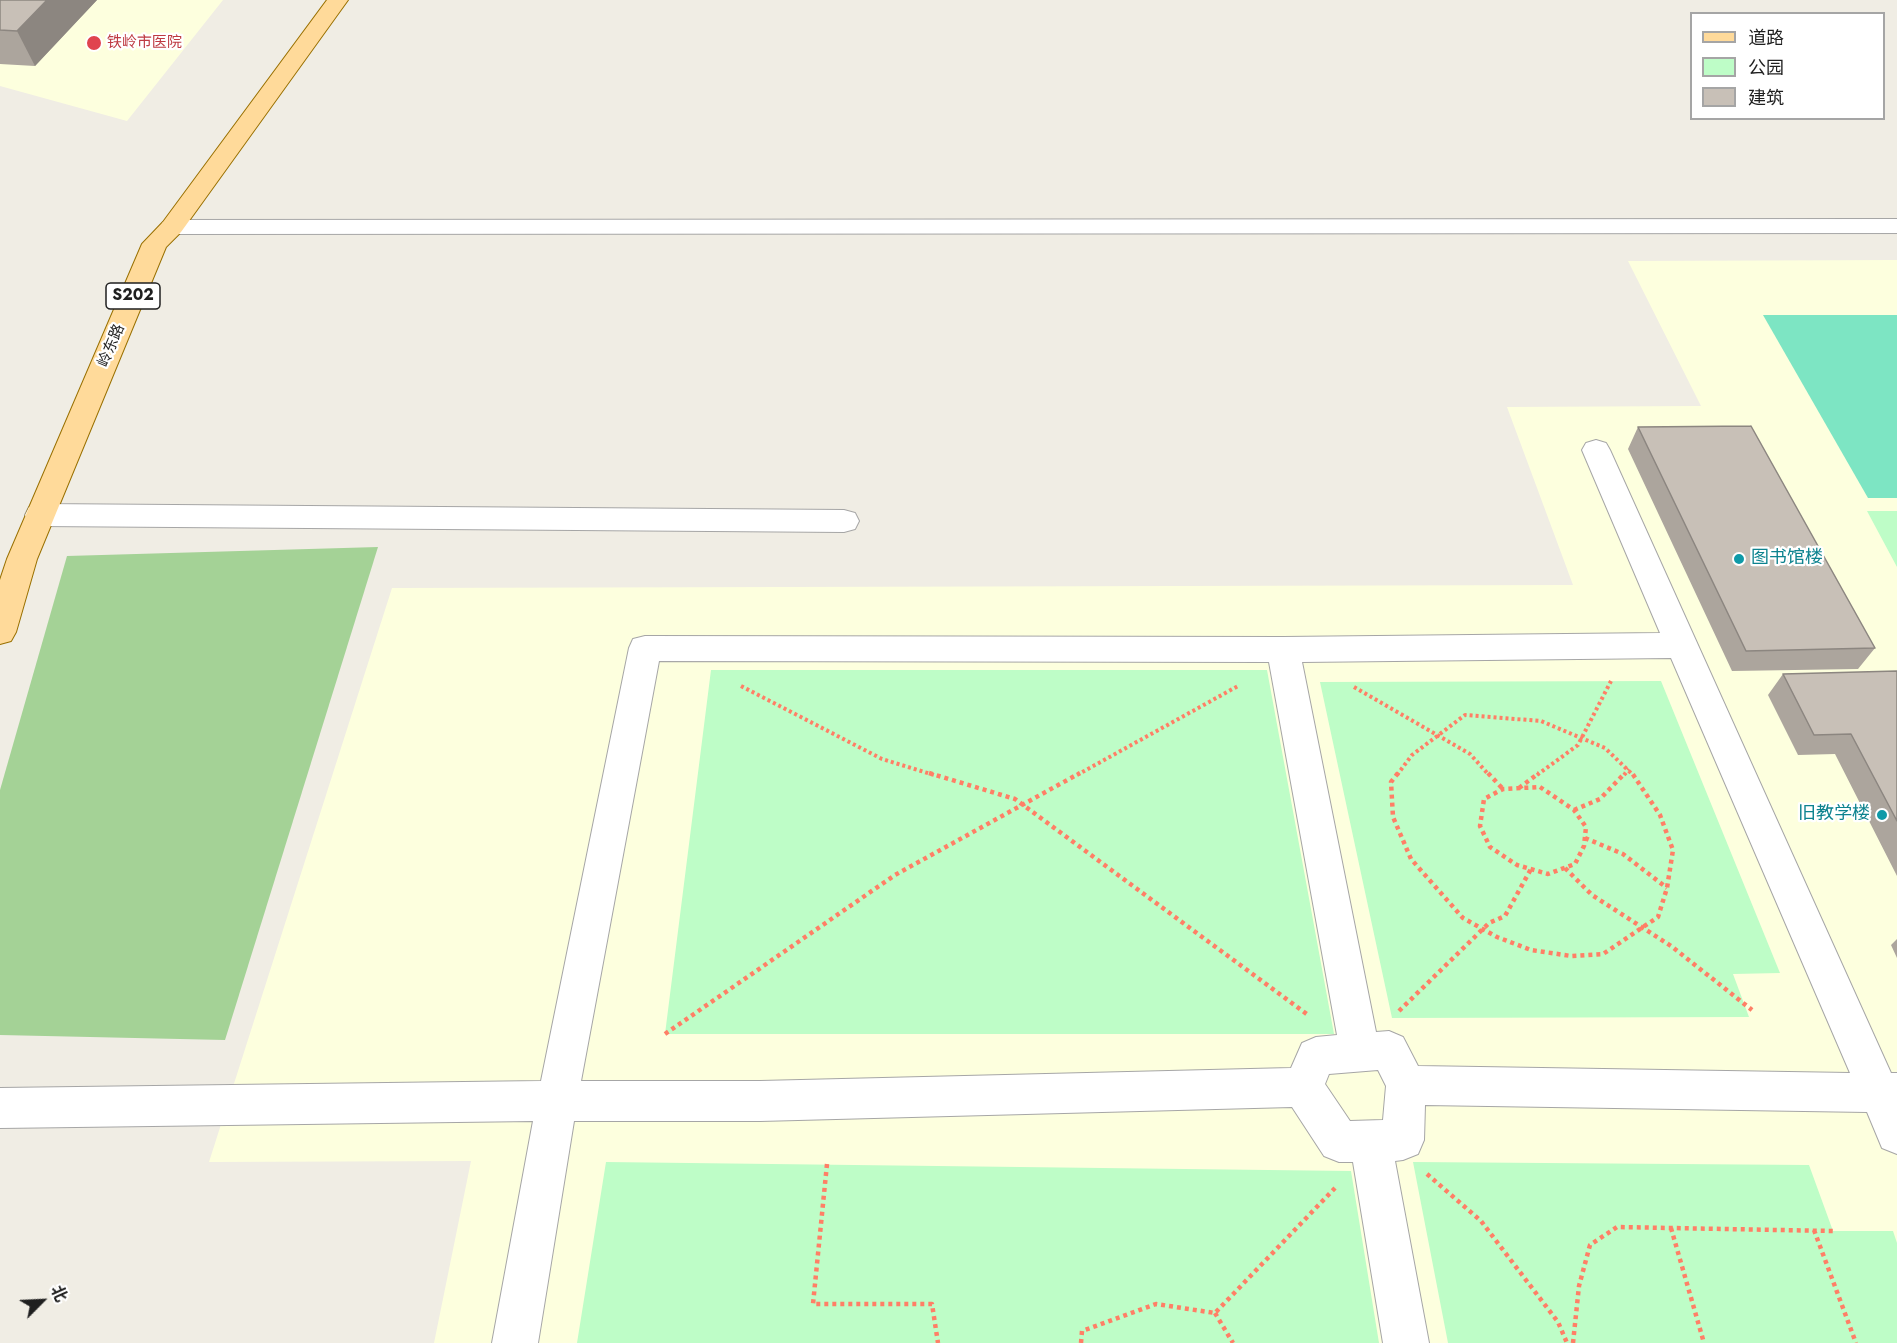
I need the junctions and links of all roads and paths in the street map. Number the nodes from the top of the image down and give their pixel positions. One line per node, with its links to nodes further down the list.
1 (338, 0): 3 (main road, 岭东路 / S202)
2 (1897, 226): 3 (street)
3 (172, 228): 5 (main road, 岭东路 / S202)
4 (1596, 450): 9 (street)
5 (40, 515): 6 (street); 7 (main road, 岭东路 / S202)
6 (844, 521)
7 (0, 632)
8 (1648, 645): 9 (street); 10 (street); 15 (path)
9 (1682, 645): 32 (street)
10 (1283, 650): 29 (street); 33 (street)
11 (732, 681): 19 (path)
12 (1247, 681): 19 (path)
13 (1346, 682): 14 (path)
14 (1436, 736): 15 (path); 18 (path); 26 (path)
15 (1583, 737): 16 (path); 17 (path)
16 (1629, 769): 20 (path); 24 (path)
17 (1518, 788): 18 (path); 20 (path)
18 (1503, 789): 23 (path)
19 (1023, 804): 28 (path); 29 (path)
20 (1574, 810): 21 (path)
21 (1585, 838): 22 (path); 24 (path)
22 (1565, 868): 23 (path); 25 (path)
23 (1531, 869): 26 (path)
24 (1667, 888): 25 (path)
25 (1644, 928): 26 (path); 27 (path)
26 (1483, 929): 29 (path)
27 (1752, 1010)
28 (665, 1034)
29 (1359, 1053): 30 (street); 31 (street)
30 (1406, 1085): 32 (street); 36 (street)
31 (1303, 1087): 33 (street); 36 (street)
32 (1888, 1093): 35 (street)
33 (557, 1101): 34 (street); 42 (street)
34 (0, 1108)
35 (1897, 1134)
36 (1371, 1141): 41 (path); 46 (street); 47 (path)
37 (827, 1164): 43 (path)
38 (1671, 1228): 39 (path); 48 (path); 49 (path)
39 (1814, 1230): 40 (path); 50 (path)
40 (1833, 1231)
41 (1215, 1312): 44 (path); 45 (path)
42 (515, 1343)
43 (938, 1343)
44 (1081, 1343)
45 (1233, 1343)
46 (1406, 1343)
47 (1567, 1343)
48 (1573, 1343)
49 (1704, 1343)
50 (1856, 1343)

